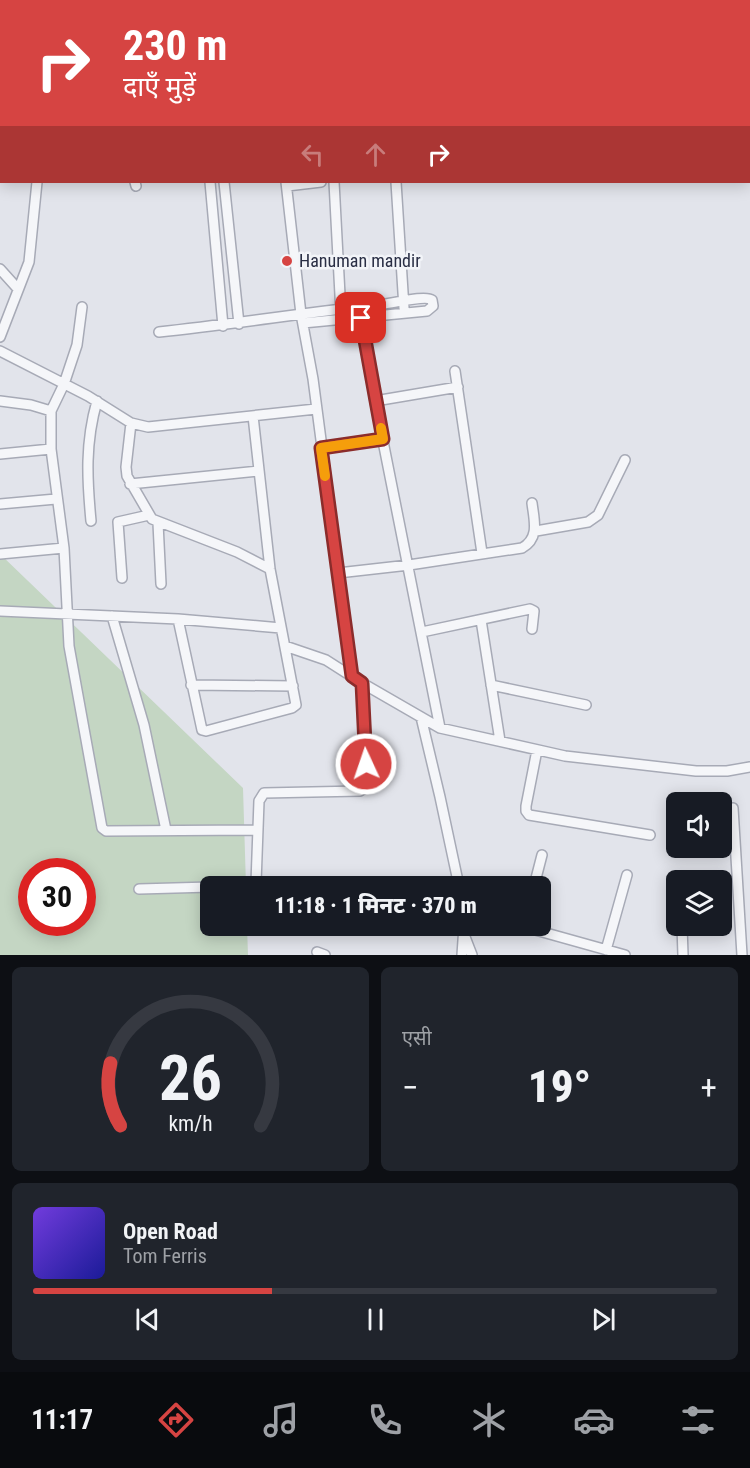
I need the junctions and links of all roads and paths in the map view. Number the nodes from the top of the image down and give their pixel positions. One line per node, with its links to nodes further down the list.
1 (37, 183): 9 (street)
2 (210, 183): 19 (street)
3 (224, 183): 18 (street)
4 (304, 183): 7 (street)
5 (334, 183): 13 (street)
6 (396, 183): 10 (street)
7 (287, 184): 15 (street)
8 (0, 269): 9 (street)
9 (18, 289): 21 (street)
10 (404, 302): 11 (street); 14 (street); 14 (street)
11 (360, 306): 13 (street); 16 (street)
12 (82, 307): 24 (street)
13 (341, 309): 15 (street); 17 (street)
14 (405, 313): 16 (street)
15 (302, 318): 17 (street); 18 (street); 29 (street)
16 (361, 318): 17 (street); 28 (street)
17 (342, 320)
18 (239, 324): 19 (street)
19 (223, 326): 20 (street)
20 (159, 332)
21 (0, 338)
22 (0, 351): 24 (street)
23 (455, 370): 25 (street)
24 (64, 384): 27 (street); 30 (street)
25 (458, 387): 28 (street); 48 (street)
26 (0, 401): 30 (street)
27 (97, 401): 32 (street); 44 (street)
28 (375, 401): 33 (street)
29 (316, 409): 31 (street); 34 (street)
30 (51, 411): 35 (street)
31 (253, 416): 32 (street); 38 (street)
32 (130, 423): 39 (street)
33 (383, 439): 34 (street); 50 (street)
34 (321, 448): 52 (street)
35 (51, 449): 36 (street); 40 (street)
36 (0, 454)
37 (626, 460): 46 (street)
38 (259, 471): 39 (street); 51 (street)
39 (130, 484): 43 (street)
40 (56, 499): 42 (street); 47 (street)
41 (532, 503): 46 (street)
42 (0, 504)
43 (149, 515): 45 (street); 53 (street)
44 (91, 521)
45 (158, 523): 51 (street); 54 (street)
46 (536, 531): 48 (street)
47 (64, 548): 49 (street); 56 (street)
48 (482, 553): 50 (street)
49 (0, 554)
50 (409, 565): 52 (street); 62 (street)
51 (270, 569): 60 (street)
52 (338, 573): 64 (street)
53 (122, 578)
54 (161, 584)
55 (0, 611): 56 (street)
56 (69, 614): 57 (street); 76 (street)
57 (112, 616): 58 (street); 76 (street)
58 (178, 620): 60 (street); 66 (street)
59 (481, 620): 61 (street); 62 (street); 67 (street)
60 (280, 628): 63 (street)
61 (532, 629)
62 (422, 632): 71 (street)
63 (285, 646): 64 (street); 68 (street)
64 (352, 676): 65 (street)
65 (362, 683): 70 (street); 77 (street)
66 (191, 685): 68 (street); 68 (street)
67 (491, 685): 69 (street); 72 (street)
68 (293, 686)
69 (586, 705)
70 (421, 717): 71 (street); 82 (street)
71 (440, 728): 72 (street)
72 (500, 741): 73 (street)
73 (537, 750): 74 (street); 78 (street)
74 (750, 767)
75 (733, 808): 95 (street)
76 (166, 830): 77 (street)
77 (258, 830): 81 (street)
78 (650, 835)
79 (542, 855): 83 (street)
80 (627, 874): 90 (street)
81 (256, 876)
82 (457, 876)
83 (537, 876)
84 (200, 887): 85 (street)
85 (139, 889)
86 (551, 934): 90 (street)
87 (464, 936): 91 (street)
88 (466, 936): 92 (street)
89 (682, 936): 94 (street)
90 (606, 950): 93 (street)
91 (462, 955)
92 (472, 955)
93 (625, 955)
94 (683, 955)
95 (742, 955)

